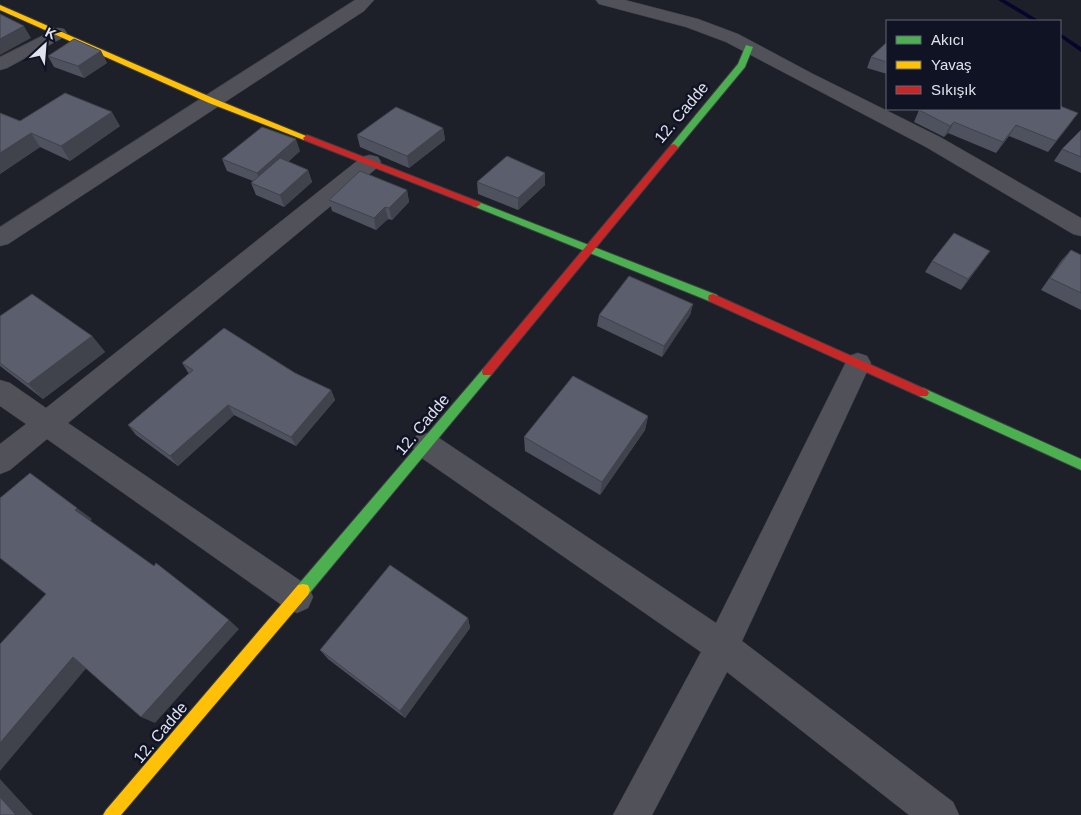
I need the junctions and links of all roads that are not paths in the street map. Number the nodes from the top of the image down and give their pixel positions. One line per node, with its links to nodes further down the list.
1 (364, 0): 7 (street)
2 (605, 0): 5 (street)
3 (0, 7): 4 (street)
4 (58, 33): 6 (street); 7 (street)
5 (749, 47): 9 (street); 11 (street, 12. Cadde)
6 (0, 64)
7 (212, 101): 8 (street); 10 (street)
8 (370, 162): 11 (street); 14 (street)
9 (1081, 228)
10 (0, 238)
11 (590, 248): 12 (street); 15 (street, 12. Cadde)
12 (858, 363): 17 (street); 19 (street)
13 (0, 391): 14 (street)
14 (46, 423): 16 (street); 18 (street)
15 (426, 445): 18 (street, 12. Cadde); 19 (street)
16 (0, 461)
17 (1081, 465)
18 (297, 597): 20 (street, 12. Cadde)
19 (722, 647): 21 (street); 22 (street)
20 (111, 815)
21 (632, 815)
22 (940, 815)

